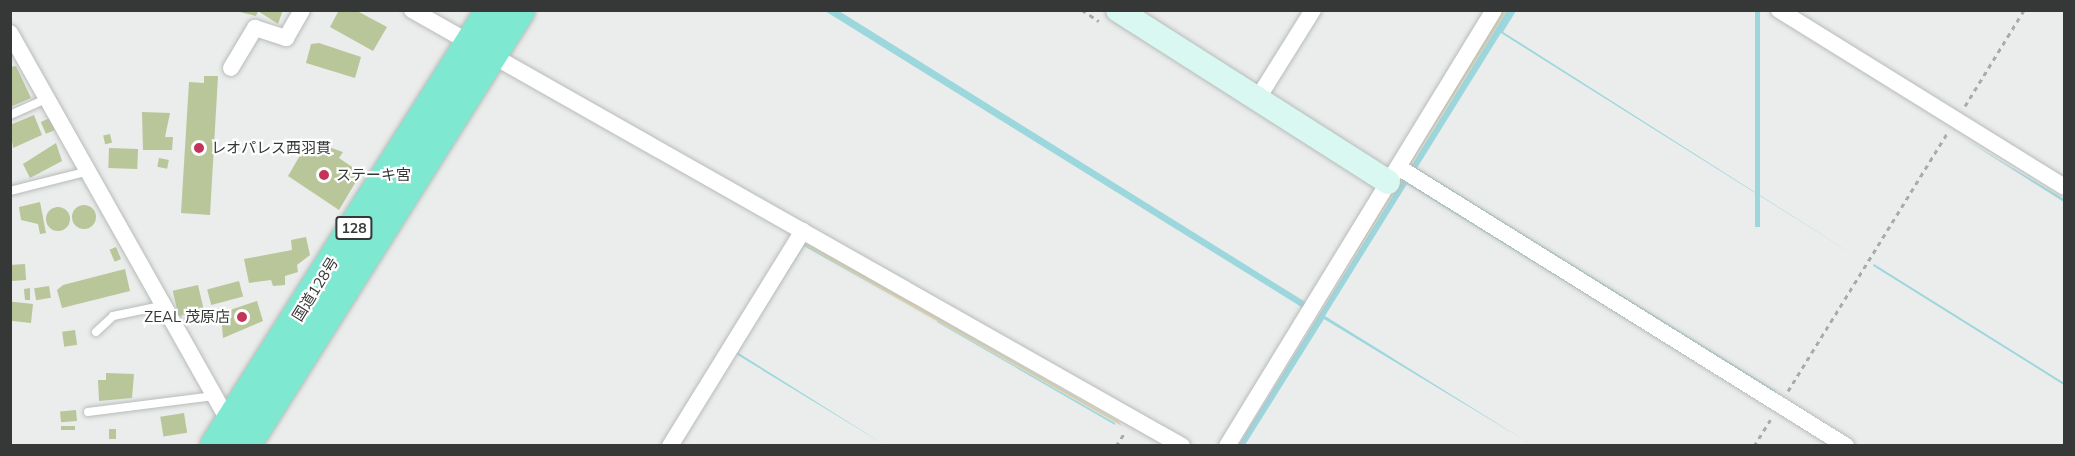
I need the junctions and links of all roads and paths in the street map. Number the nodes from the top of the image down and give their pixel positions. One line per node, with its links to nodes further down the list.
1 (302, 10): 12 (street)
2 (412, 10): 11 (street)
3 (492, 10): 11 (highway, 国道128号 / 128)
4 (519, 10): 11 (highway, 国道128号 / 128)
5 (1118, 10): 14 (street)
6 (1313, 10): 14 (street)
7 (1494, 10): 18 (street)
8 (1779, 10): 16 (street)
9 (2024, 10): 16 (path)
10 (10, 33): 13 (street)
11 (481, 49): 21 (street); 27 (highway, 国道128号 / 128)
12 (231, 68)
13 (49, 98): 15 (lane); 17 (street)
14 (1258, 98): 18 (street)
15 (10, 115)
16 (1956, 120): 19 (street); 25 (path)
17 (92, 170): 20 (lane); 22 (street)
18 (1393, 174): 25 (street); 30 (street)
19 (2064, 187)
20 (10, 191)
21 (803, 231): 28 (street); 29 (street)
22 (161, 306): 23 (lane); 24 (street)
23 (96, 332)
24 (214, 396): 26 (lane); 27 (street)
25 (1780, 404): 31 (path); 32 (street)
26 (88, 412)
27 (233, 440)
28 (670, 446)
29 (1182, 446)
30 (1227, 446)
31 (1754, 446)
32 (1846, 446)

